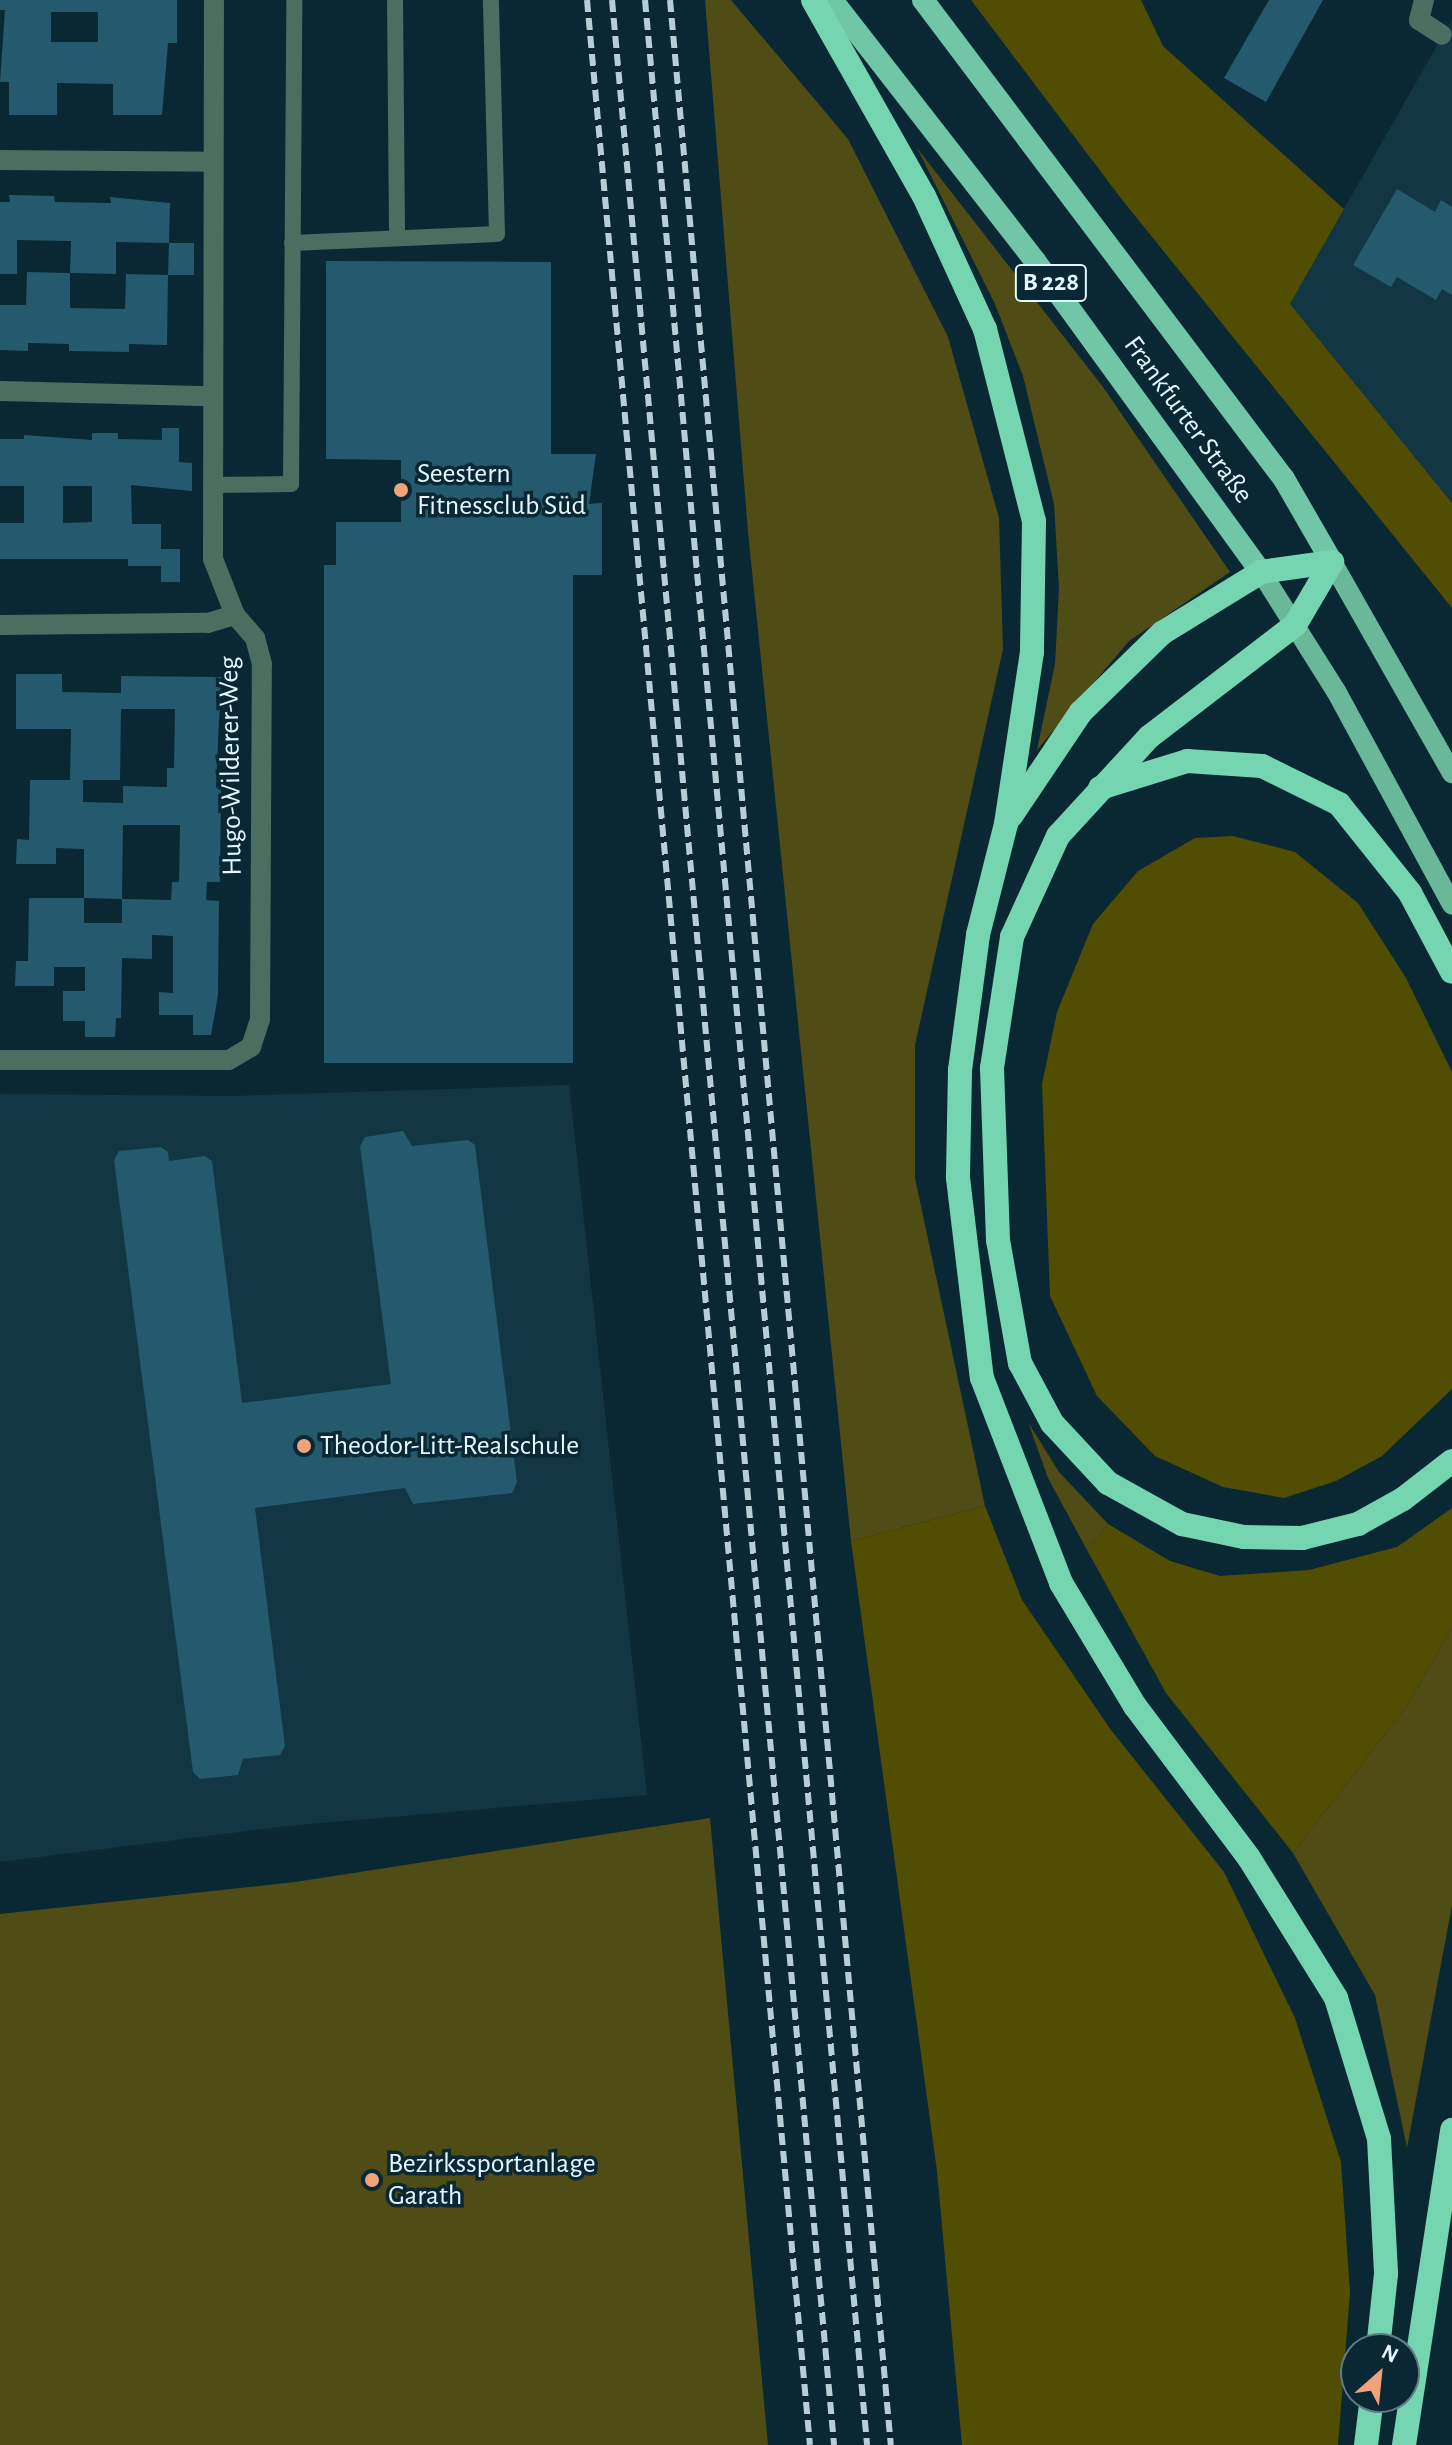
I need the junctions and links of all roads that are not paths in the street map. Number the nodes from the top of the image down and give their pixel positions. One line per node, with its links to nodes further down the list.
1 (214, 0): 11 (street, Hugo-Wilderer-Weg)
2 (294, 0): 13 (lane)
3 (395, 0): 12 (lane)
4 (491, 0): 12 (lane)
5 (813, 0): 24 (highway)
6 (832, 0): 18 (highway, Frankfurter Straße / B 228)
7 (923, 0): 17 (highway, Frankfurter Straße / B 228)
8 (1424, 0): 9 (street)
9 (1442, 35)
10 (0, 160): 11 (street)
11 (212, 162): 15 (street, Hugo-Wilderer-Weg)
12 (397, 238): 13 (lane)
13 (292, 243): 16 (lane)
14 (0, 391): 15 (street)
15 (210, 396): 16 (street, Hugo-Wilderer-Weg)
16 (211, 485): 19 (street, Hugo-Wilderer-Weg)
17 (1332, 562): 18 (highway); 21 (highway); 22 (main road, Frankfurter Straße / B 228)
18 (1261, 572): 21 (main road, Frankfurter Straße / B 228); 24 (highway)
19 (235, 615): 20 (street); 27 (street, Hugo-Wilderer-Weg)
20 (0, 625)
21 (1295, 625): 23 (highway); 25 (main road, Frankfurter Straße / B 228)
22 (1452, 773)
23 (1098, 789): 26 (highway); 28 (highway)
24 (1006, 824): 30 (highway)
25 (1452, 905)
26 (1452, 972)
27 (0, 1060)
28 (1452, 1461)
29 (1452, 2130): 33 (highway)
30 (1380, 2333)
31 (1370, 2413): 32 (highway)
32 (1366, 2445)
33 (1404, 2445)

